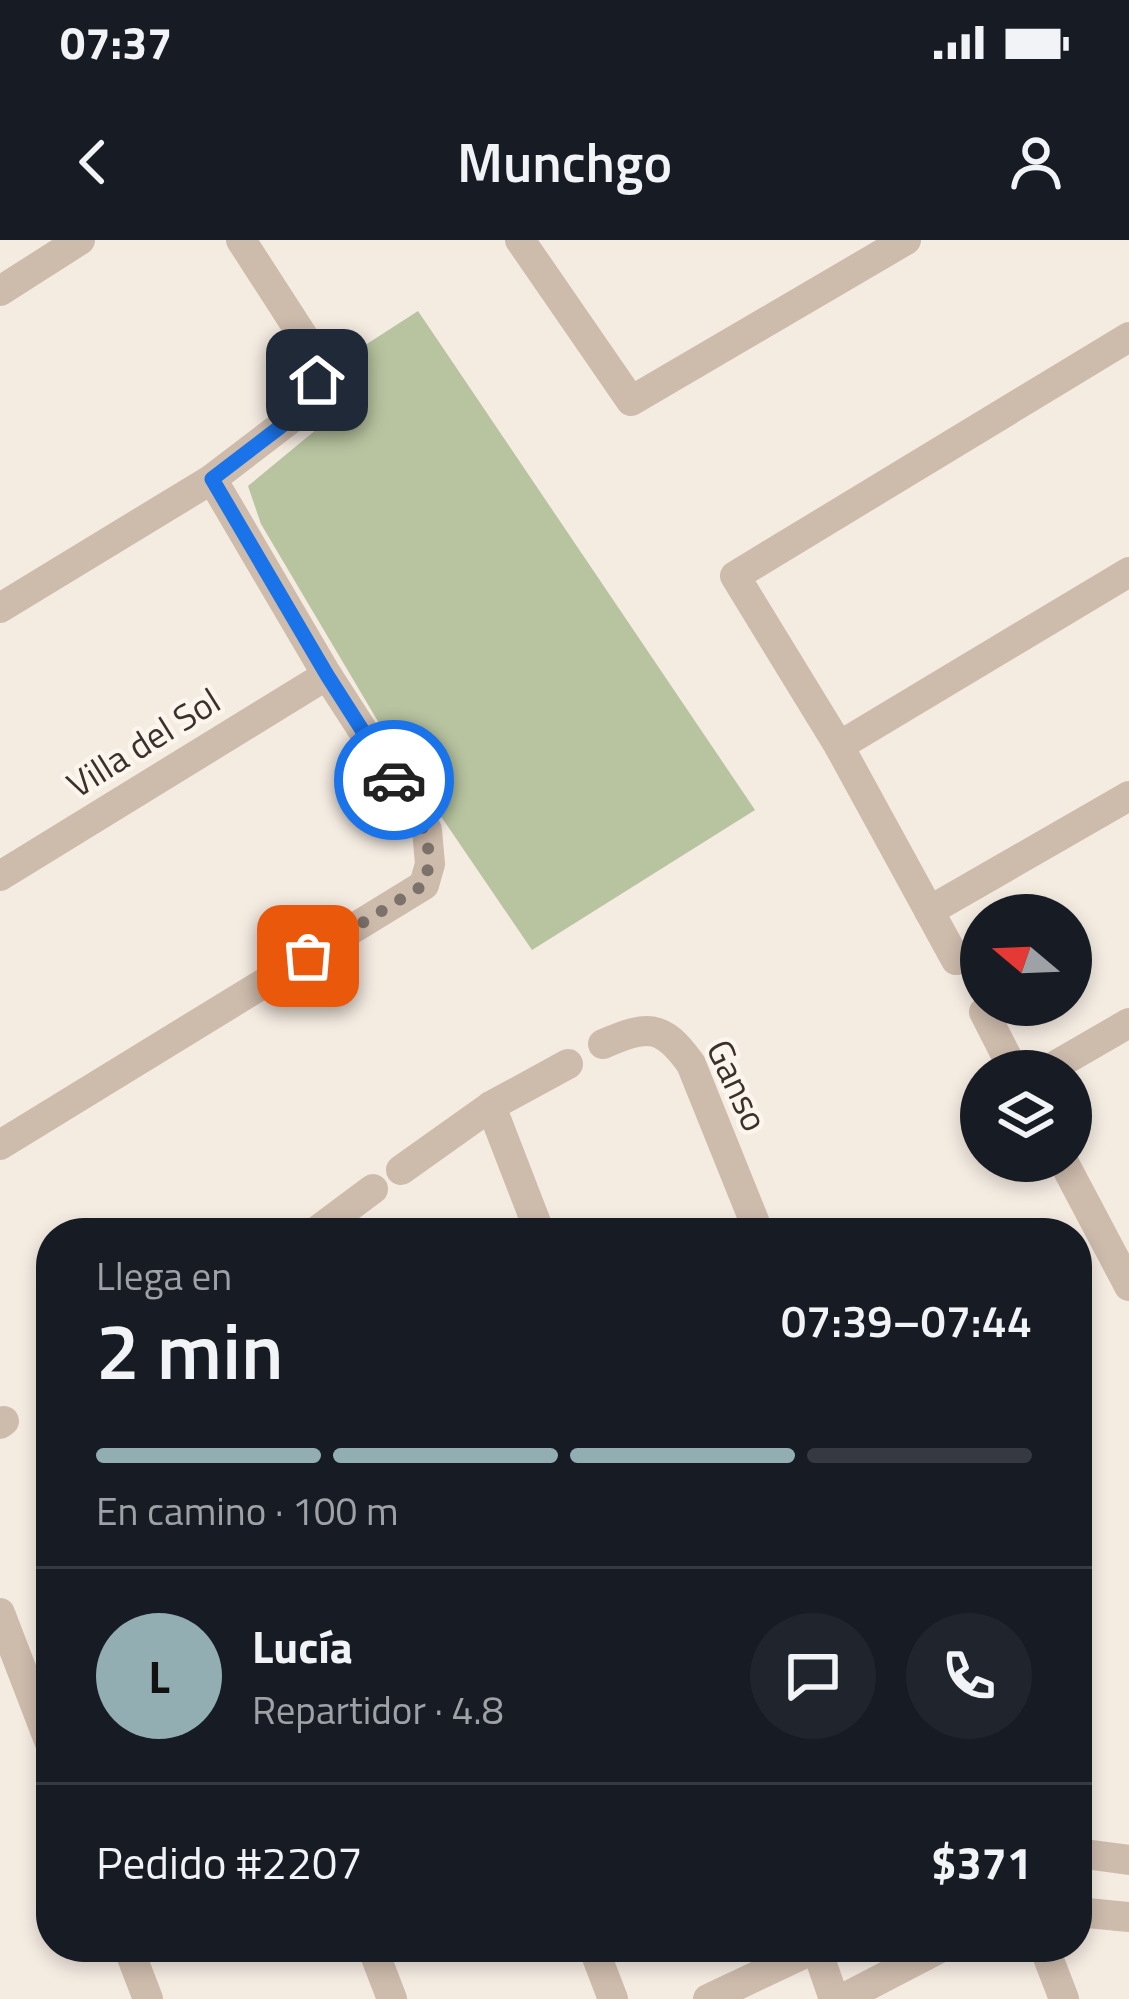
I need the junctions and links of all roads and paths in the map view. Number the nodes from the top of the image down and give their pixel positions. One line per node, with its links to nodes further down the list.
1 (80, 240): 5 (street)
2 (242, 240): 7 (street)
3 (520, 240): 4 (street)
4 (906, 240)
5 (0, 291)
6 (1129, 337): 11 (street)
7 (212, 479): 9 (street); 10 (street)
8 (1129, 572): 11 (street)
9 (0, 608)
10 (327, 675): 13 (street, Villa del Sol); 21 (street)
11 (839, 746): 14 (street)
12 (1129, 796): 14 (street)
13 (0, 876)
14 (929, 911): 15 (street)
15 (956, 960)
16 (1129, 1023): 18 (street)
17 (603, 1045): 27 (street, Ganso)
18 (1082, 1050)
19 (568, 1064): 20 (street)
20 (491, 1106): 22 (street); 26 (street)
21 (0, 1144)
22 (401, 1170)
23 (1078, 1182): 28 (street)
24 (373, 1189): 25 (street)
25 (334, 1218)
26 (534, 1218)
27 (753, 1218)
28 (1119, 1240): 29 (street)
29 (1129, 1286)
30 (0, 1613): 31 (street)
31 (36, 1707)
32 (1092, 1855): 33 (street)
33 (1129, 1860)
34 (1092, 1913): 35 (street)
35 (1129, 1917)
36 (134, 1962): 43 (street)
37 (378, 1962): 44 (street)
38 (598, 1962): 45 (street)
39 (786, 1962): 46 (street)
40 (823, 1962): 47 (street)
41 (912, 1962): 47 (street)
42 (1050, 1962): 48 (street)
43 (148, 1999)
44 (392, 1999)
45 (613, 1999)
46 (708, 1999)
47 (838, 1999)
48 (1064, 1999)

